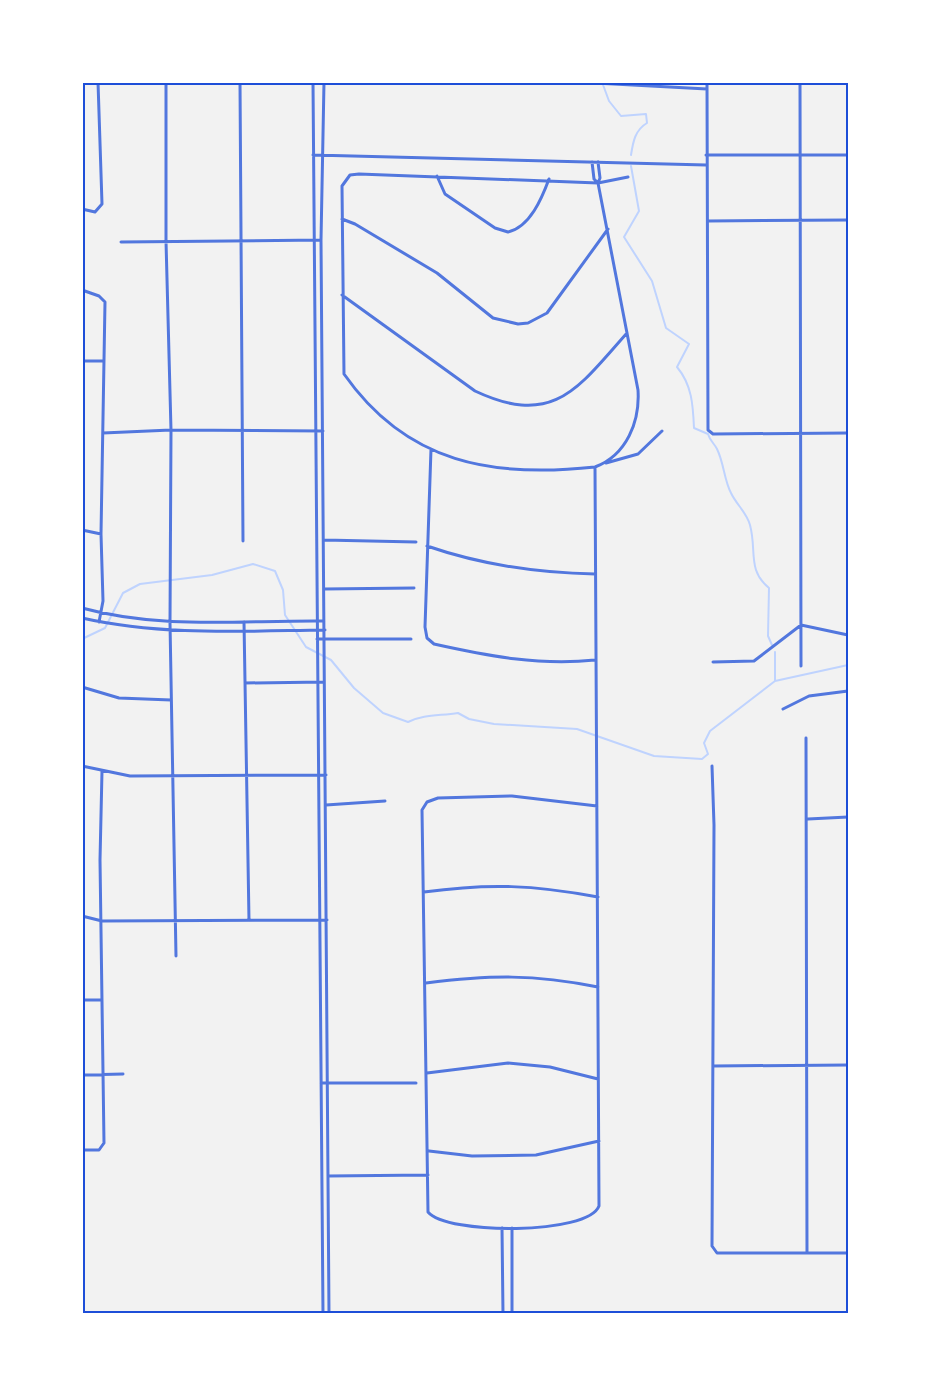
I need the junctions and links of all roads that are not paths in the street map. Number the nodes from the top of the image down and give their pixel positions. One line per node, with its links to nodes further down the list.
1 (98, 82): 23 (street)
2 (166, 82): 32 (street)
3 (240, 82): 29 (street)
4 (313, 82): 11 (street)
5 (324, 82): 12 (street)
6 (707, 82): 10 (street)
7 (800, 82): 15 (street)
8 (596, 83): 9 (street)
9 (607, 84): 10 (street)
10 (707, 88): 13 (street)
11 (313, 155): 12 (street); 30 (street)
12 (323, 155): 16 (street); 31 (street)
13 (706, 155): 15 (street); 18 (street)
14 (849, 155): 15 (street)
15 (801, 156): 25 (street)
16 (592, 162): 17 (street); 22 (street)
17 (598, 162): 18 (street); 22 (street)
18 (706, 165): 27 (street)
19 (437, 176): 21 (street); 21 (street); 24 (street)
20 (627, 177): 22 (street)
21 (549, 179): 22 (street)
22 (598, 183): 28 (street)
23 (82, 209)
24 (342, 219): 28 (street); 35 (street)
25 (801, 220): 26 (street); 27 (street); 46 (street)
26 (849, 220)
27 (708, 221): 46 (street)
28 (608, 229): 36 (street)
29 (241, 240): 30 (street); 32 (street); 39 (street)
30 (313, 240): 31 (street); 41 (street)
31 (321, 240): 42 (street)
32 (166, 241): 33 (street); 40 (street)
33 (121, 242)
34 (82, 290): 38 (street)
35 (342, 295): 36 (street); 47 (street)
36 (627, 333): 48 (street)
37 (82, 361): 38 (street)
38 (103, 361): 44 (street)
39 (243, 429): 40 (street); 41 (street); 53 (street)
40 (171, 430): 44 (street); 66 (street)
41 (315, 431): 42 (street); 62 (street)
42 (323, 431): 52 (street)
43 (662, 431): 48 (street)
44 (102, 433): 51 (street)
45 (849, 433): 46 (street)
46 (801, 434): 67 (street)
47 (431, 449): 49 (street); 55 (street)
48 (605, 464): 49 (street)
49 (595, 467): 56 (street)
50 (82, 530): 51 (street)
51 (101, 534): 60 (street)
52 (324, 540): 54 (street); 58 (street)
53 (243, 541)
54 (417, 542)
55 (427, 546): 56 (street); 76 (street)
56 (595, 574): 76 (street)
57 (414, 588): 58 (street)
58 (324, 589): 63 (street)
59 (82, 608): 60 (street)
60 (104, 614): 64 (street); 66 (street)
61 (82, 618): 64 (street)
62 (317, 621): 63 (street); 65 (street); 68 (street)
63 (324, 621): 69 (street)
64 (101, 622): 70 (street)
65 (244, 622): 66 (street); 71 (street)
66 (170, 623): 70 (street)
67 (801, 625): 72 (street); 77 (street); 78 (street)
68 (317, 630): 69 (street); 71 (street); 73 (street)
69 (325, 630): 75 (street)
70 (170, 631): 71 (street); 84 (street)
71 (244, 631): 81 (street)
72 (849, 635)
73 (317, 639): 75 (street); 79 (street)
74 (411, 639): 75 (street)
75 (325, 640): 80 (street)
76 (595, 660): 96 (street)
77 (713, 662)
78 (801, 666)
79 (317, 682): 80 (street); 81 (street); 90 (street)
80 (325, 682): 92 (street)
81 (245, 683): 91 (street)
82 (82, 687): 84 (street)
83 (849, 691): 85 (street)
84 (171, 700): 93 (street)
85 (783, 709)
86 (806, 738): 98 (street)
87 (82, 766): 89 (street)
88 (712, 766): 114 (street)
89 (102, 771): 93 (street); 105 (street)
90 (318, 774): 91 (street); 92 (street); 103 (street)
91 (247, 775): 93 (street); 102 (street)
92 (326, 775): 95 (street)
93 (173, 776): 106 (street)
94 (385, 801): 95 (street)
95 (326, 805): 104 (street)
96 (597, 806): 99 (street); 100 (street)
97 (849, 818): 98 (street)
98 (808, 819): 112 (street)
99 (424, 892): 100 (street); 108 (street)
100 (598, 897): 109 (street)
101 (82, 916): 105 (street)
102 (249, 920): 103 (street); 106 (street)
103 (319, 920): 104 (street); 120 (street)
104 (327, 920): 121 (street)
105 (102, 921): 106 (street); 111 (street)
106 (175, 921): 107 (street)
107 (176, 956)
108 (426, 983): 109 (street); 116 (street)
109 (598, 987): 119 (street)
110 (82, 1000): 111 (street)
111 (102, 1000): 118 (street)
112 (807, 1065): 113 (street); 114 (street); 134 (street)
113 (849, 1065)
114 (713, 1066): 134 (street)
115 (123, 1074): 118 (street)
116 (427, 1074): 119 (street); 125 (street)
117 (82, 1075): 118 (street)
118 (104, 1075): 124 (street)
119 (598, 1079): 123 (street)
120 (321, 1083): 121 (street); 127 (street)
121 (328, 1083): 122 (street); 128 (street)
122 (416, 1083)
123 (599, 1141): 125 (street); 130 (street)
124 (82, 1150)
125 (429, 1151): 126 (street)
126 (428, 1175): 128 (street); 129 (street)
127 (321, 1176): 128 (street); 135 (street)
128 (328, 1176): 136 (street)
129 (502, 1228): 130 (street); 131 (street)
130 (512, 1228): 132 (street)
131 (502, 1251): 132 (street); 137 (street)
132 (512, 1251): 138 (street)
133 (849, 1252): 134 (street)
134 (807, 1253)
135 (323, 1314)
136 (329, 1314)
137 (502, 1314)
138 (512, 1314)

